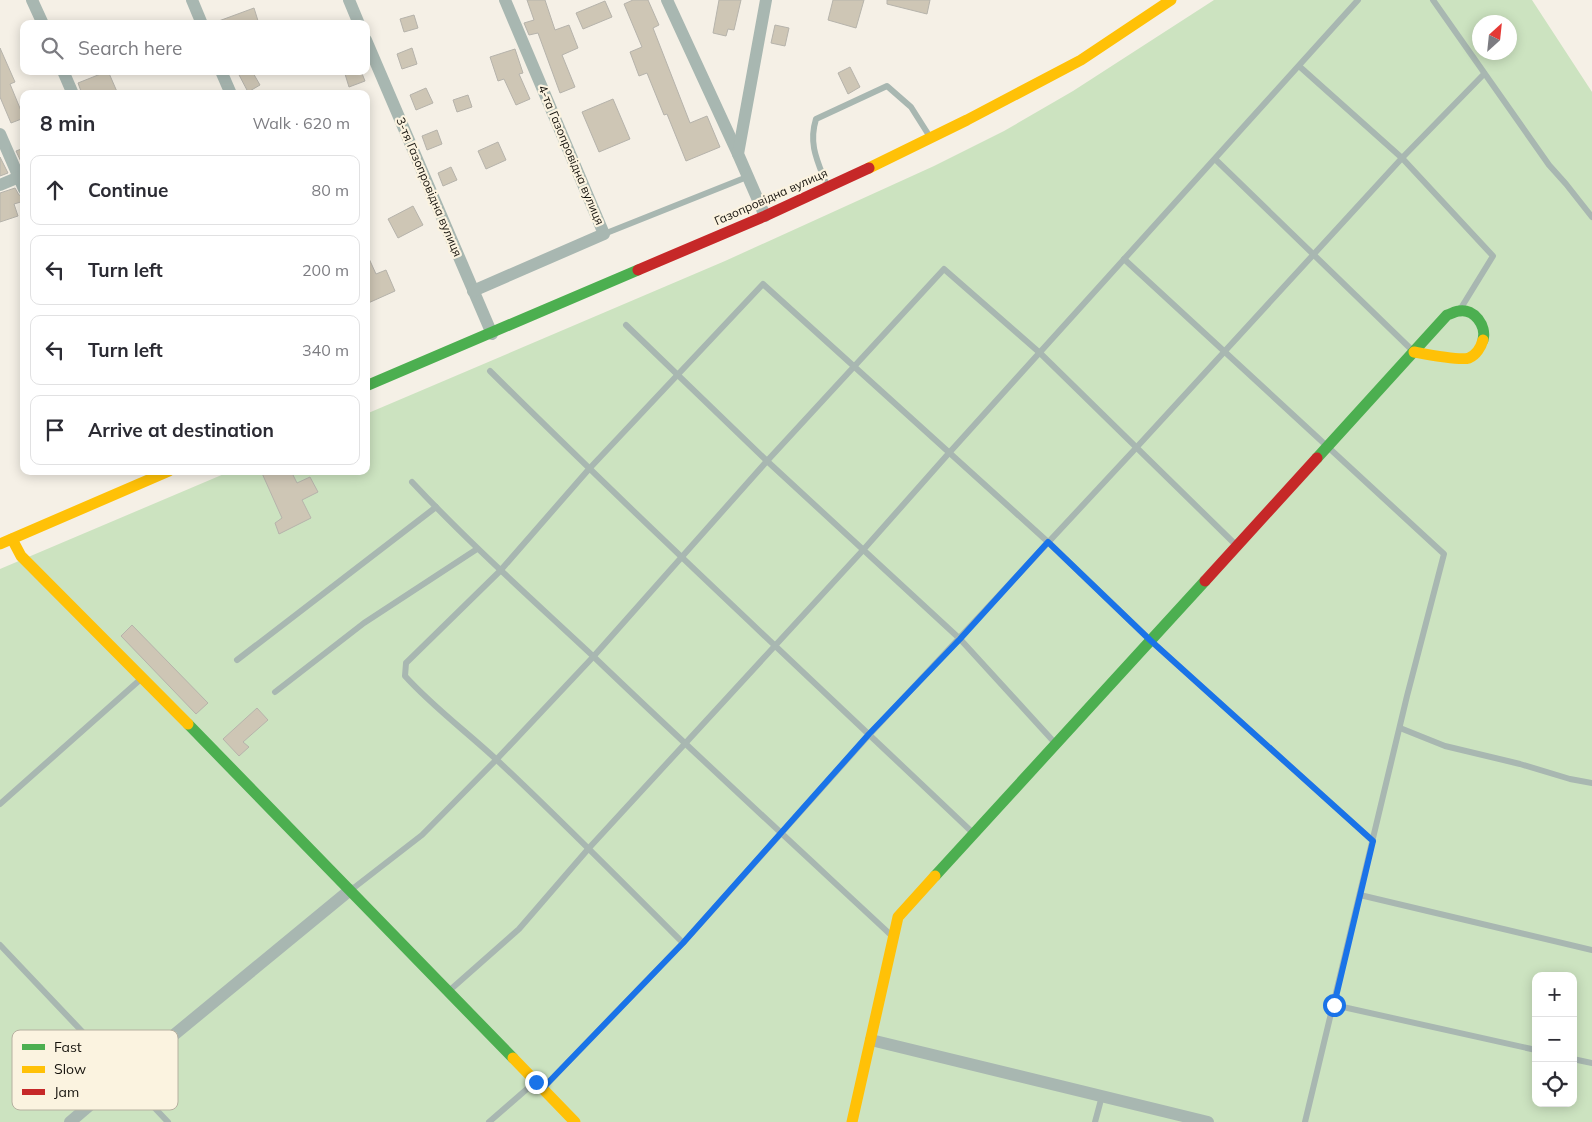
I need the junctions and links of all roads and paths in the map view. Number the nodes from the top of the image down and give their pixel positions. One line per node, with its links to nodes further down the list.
1 (32, 0): 10 (street)
2 (192, 0): 11 (street)
3 (349, 0): 12 (street)
4 (505, 0): 32 (street, 4-та Газопровідна вулиця)
5 (667, 0): 22 (street)
6 (766, 0): 22 (street)
7 (1171, 0): 21 (street, Газопровідна вулиця)
8 (1358, 0): 14 (lane)
9 (1433, 0): 15 (lane)
10 (41, 20)
11 (200, 20)
12 (357, 20)
13 (370, 49): 35 (street, 3-тя Газопровідна вулиця)
14 (1299, 66): 23 (lane); 24 (lane)
15 (1484, 74): 23 (lane); 31 (lane)
16 (65, 75): 18 (street)
17 (223, 75): 19 (street)
18 (71, 90)
19 (228, 90)
20 (0, 134): 26 (street)
21 (931, 138): 29 (street, Газопровідна вулиця); 29 (lane)
22 (738, 154): 25 (street)
23 (1402, 158): 33 (lane); 36 (lane)
24 (1215, 159): 33 (lane); 34 (lane)
25 (747, 177): 30 (street); 32 (lane)
26 (20, 181)
27 (20, 183): 28 (street)
28 (0, 186)
29 (827, 187): 30 (street, Газопровідна вулиця)
30 (765, 216): 38 (street, Газопровідна вулиця)
31 (1592, 217)
32 (604, 234): 35 (street, 4-та Газопровідна вулиця)
33 (1314, 256): 39 (lane); 40 (lane)
34 (1124, 259): 39 (lane); 41 (lane)
35 (473, 291): 38 (street, 3-тя Газопровідна вулиця)
36 (1460, 310): 40 (street); 40 (street)
37 (626, 324): 44 (lane)
38 (492, 334): 45 (street, Газопровідна вулиця)
39 (1224, 352): 46 (lane); 47 (lane)
40 (1414, 352): 46 (street)
41 (1040, 353): 42 (lane); 47 (lane); 48 (lane)
42 (854, 368): 44 (lane); 48 (lane); 49 (lane)
43 (490, 371): 50 (lane)
44 (678, 374): 49 (lane); 50 (lane)
45 (370, 384)
46 (1328, 446): 57 (street); 69 (lane)
47 (1136, 448): 56 (lane); 57 (lane)
48 (949, 453): 56 (lane); 59 (lane)
49 (767, 461): 59 (lane); 60 (lane)
50 (589, 470): 60 (lane); 61 (lane)
51 (160, 475): 55 (street)
52 (412, 482): 53 (lane)
53 (436, 508): 58 (lane); 66 (lane)
54 (0, 530): 55 (street)
55 (6, 542): 67 (street)
56 (1048, 542): 62 (lane); 63 (lane)
57 (1236, 545): 63 (street)
58 (477, 549): 61 (lane); 68 (lane)
59 (864, 549): 62 (lane); 64 (lane)
60 (681, 558): 64 (lane); 65 (lane)
61 (500, 571): 65 (lane); 73 (lane)
62 (960, 639): 70 (lane); 72 (lane)
63 (1150, 640): 72 (street); 78 (lane)
64 (775, 646): 70 (lane); 71 (lane)
65 (593, 657): 71 (lane); 73 (lane)
66 (237, 660)
67 (143, 677): 75 (lane); 80 (street)
68 (275, 692)
69 (1400, 728): 74 (lane); 78 (lane)
70 (869, 734): 76 (lane); 77 (lane)
71 (684, 744): 77 (lane); 79 (lane)
72 (1056, 744): 76 (street)
73 (496, 760): 79 (lane); 80 (lane)
74 (1592, 783)
75 (0, 804)
76 (973, 833): 82 (street)
77 (781, 834): 82 (lane); 83 (lane)
78 (1373, 841): 81 (lane)
79 (589, 848): 83 (lane); 86 (lane)
80 (350, 890): 86 (street); 89 (street)
81 (1360, 895): 85 (lane); 87 (lane)
82 (892, 936): 90 (street)
83 (683, 943): 94 (lane)
84 (0, 945): 88 (lane)
85 (1592, 950)
86 (448, 991): 94 (street)
87 (1334, 1005): 91 (lane); 105 (lane)
88 (80, 1030)
89 (178, 1032)
90 (871, 1040): 95 (street); 102 (street)
91 (1532, 1049)
92 (1577, 1060): 93 (lane)
93 (1592, 1063)
94 (539, 1085): 100 (lane); 101 (street)
95 (1102, 1096): 103 (lane); 104 (street)
96 (84, 1110): 98 (street)
97 (157, 1110): 99 (lane)
98 (70, 1122)
99 (168, 1122)
100 (489, 1122)
101 (576, 1122)
102 (852, 1122)
103 (1096, 1122)
104 (1208, 1122)
105 (1305, 1122)

